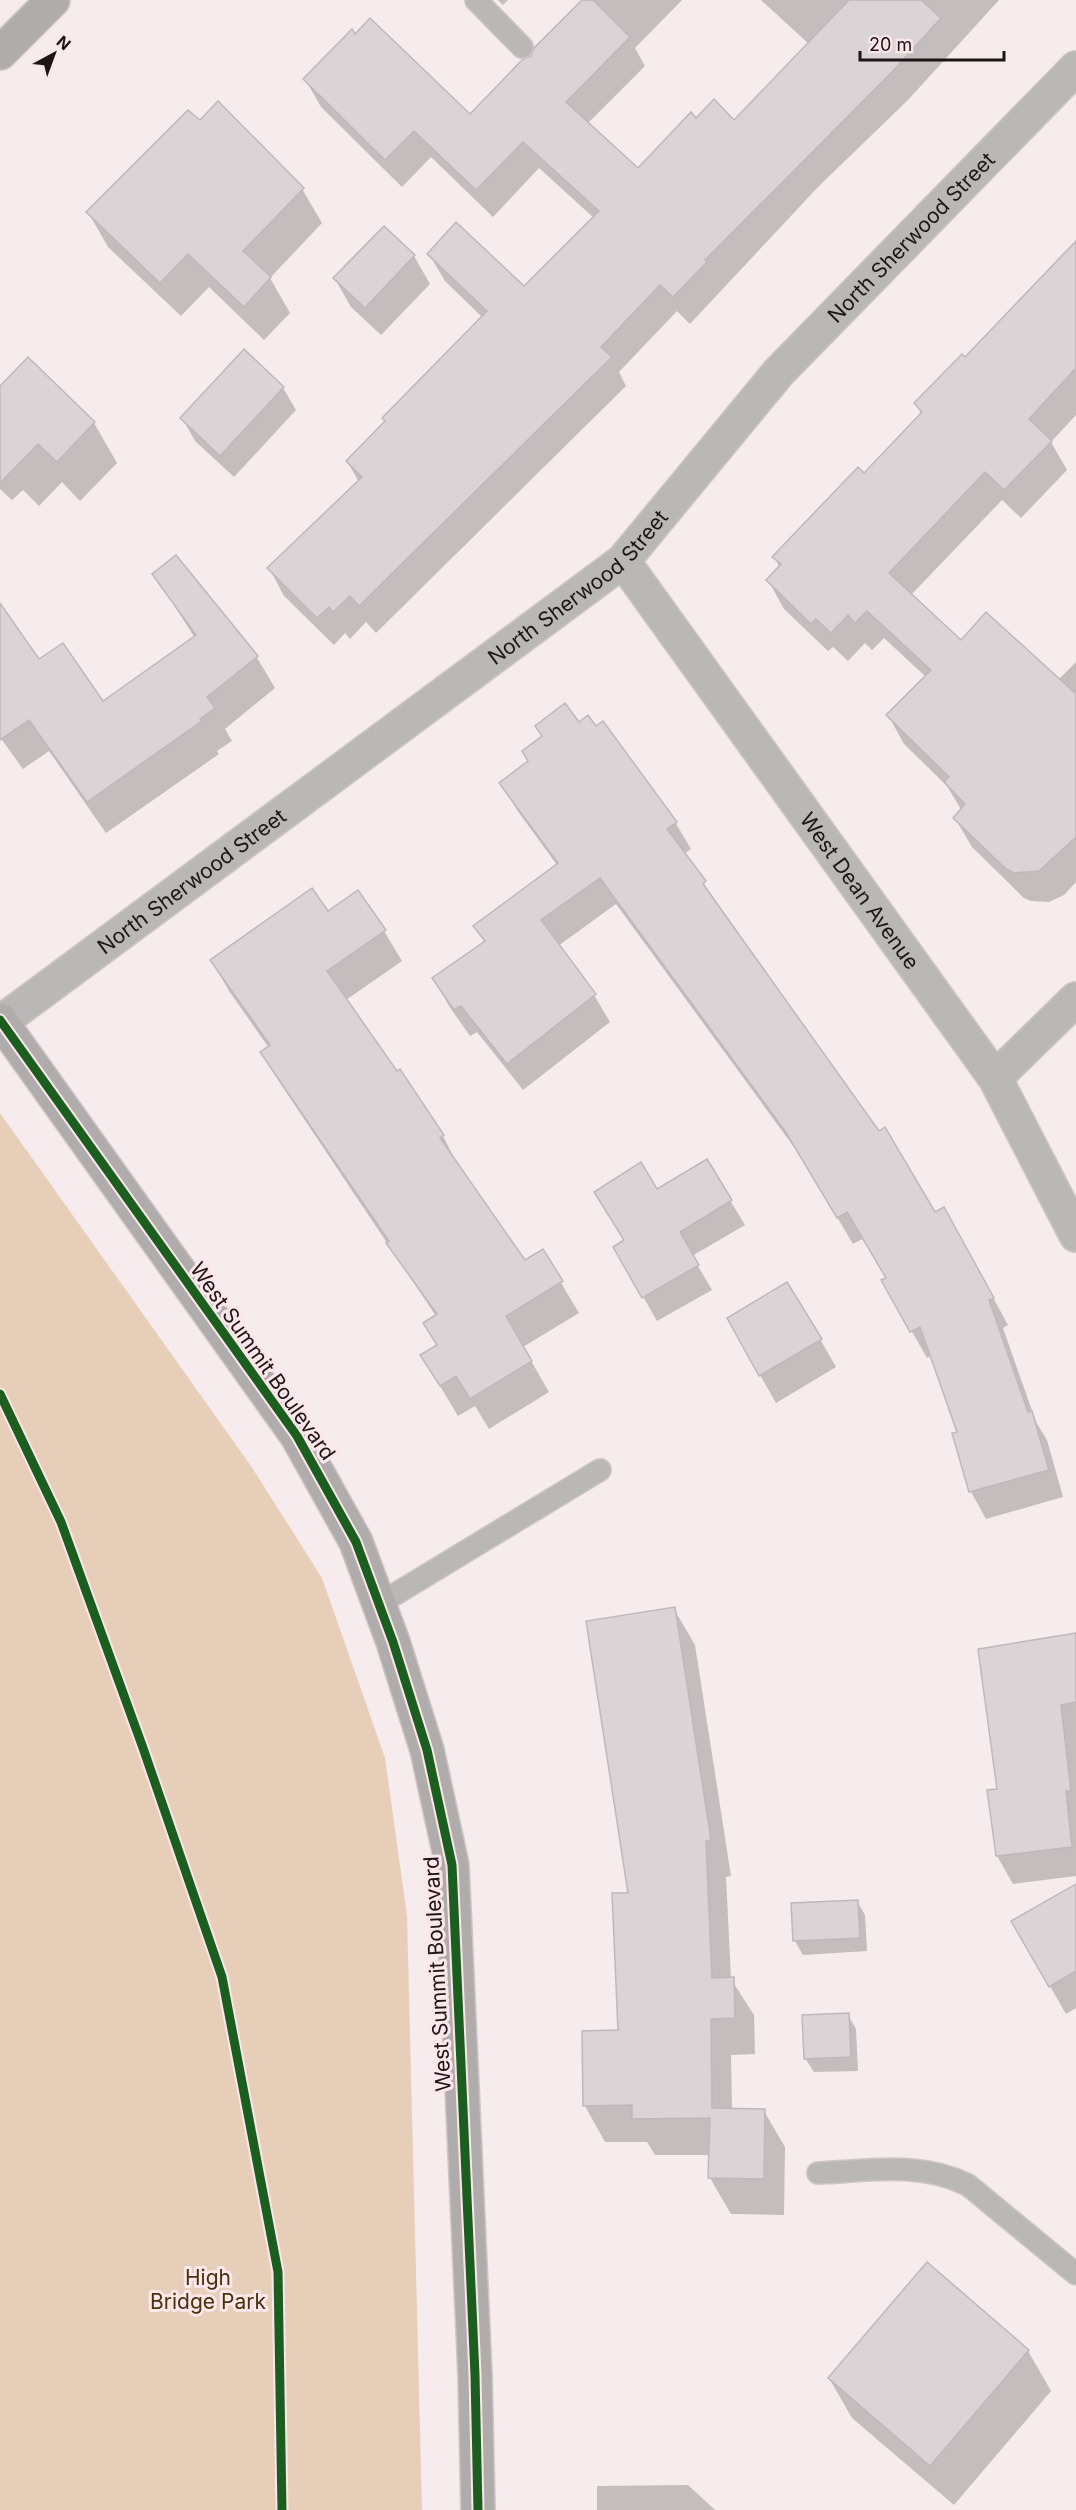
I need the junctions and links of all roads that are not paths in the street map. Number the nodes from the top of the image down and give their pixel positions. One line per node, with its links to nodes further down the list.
1 (53, 0): 4 (street)
2 (476, 0): 3 (lane)
3 (522, 47)
4 (0, 53)
5 (1076, 68): 6 (street, North Sherwood Street)
6 (623, 561): 8 (street, North Sherwood Street); 9 (street, West Dean Avenue)
7 (1076, 999): 9 (street)
8 (1, 1021): 12 (street, West Summit Boulevard)
9 (995, 1078): 10 (street, West Dean Avenue)
10 (1076, 1234)
11 (600, 1470): 12 (lane)
12 (379, 1604): 15 (street, West Summit Boulevard)
13 (818, 2173): 14 (lane)
14 (1076, 2274)
15 (478, 2510)

